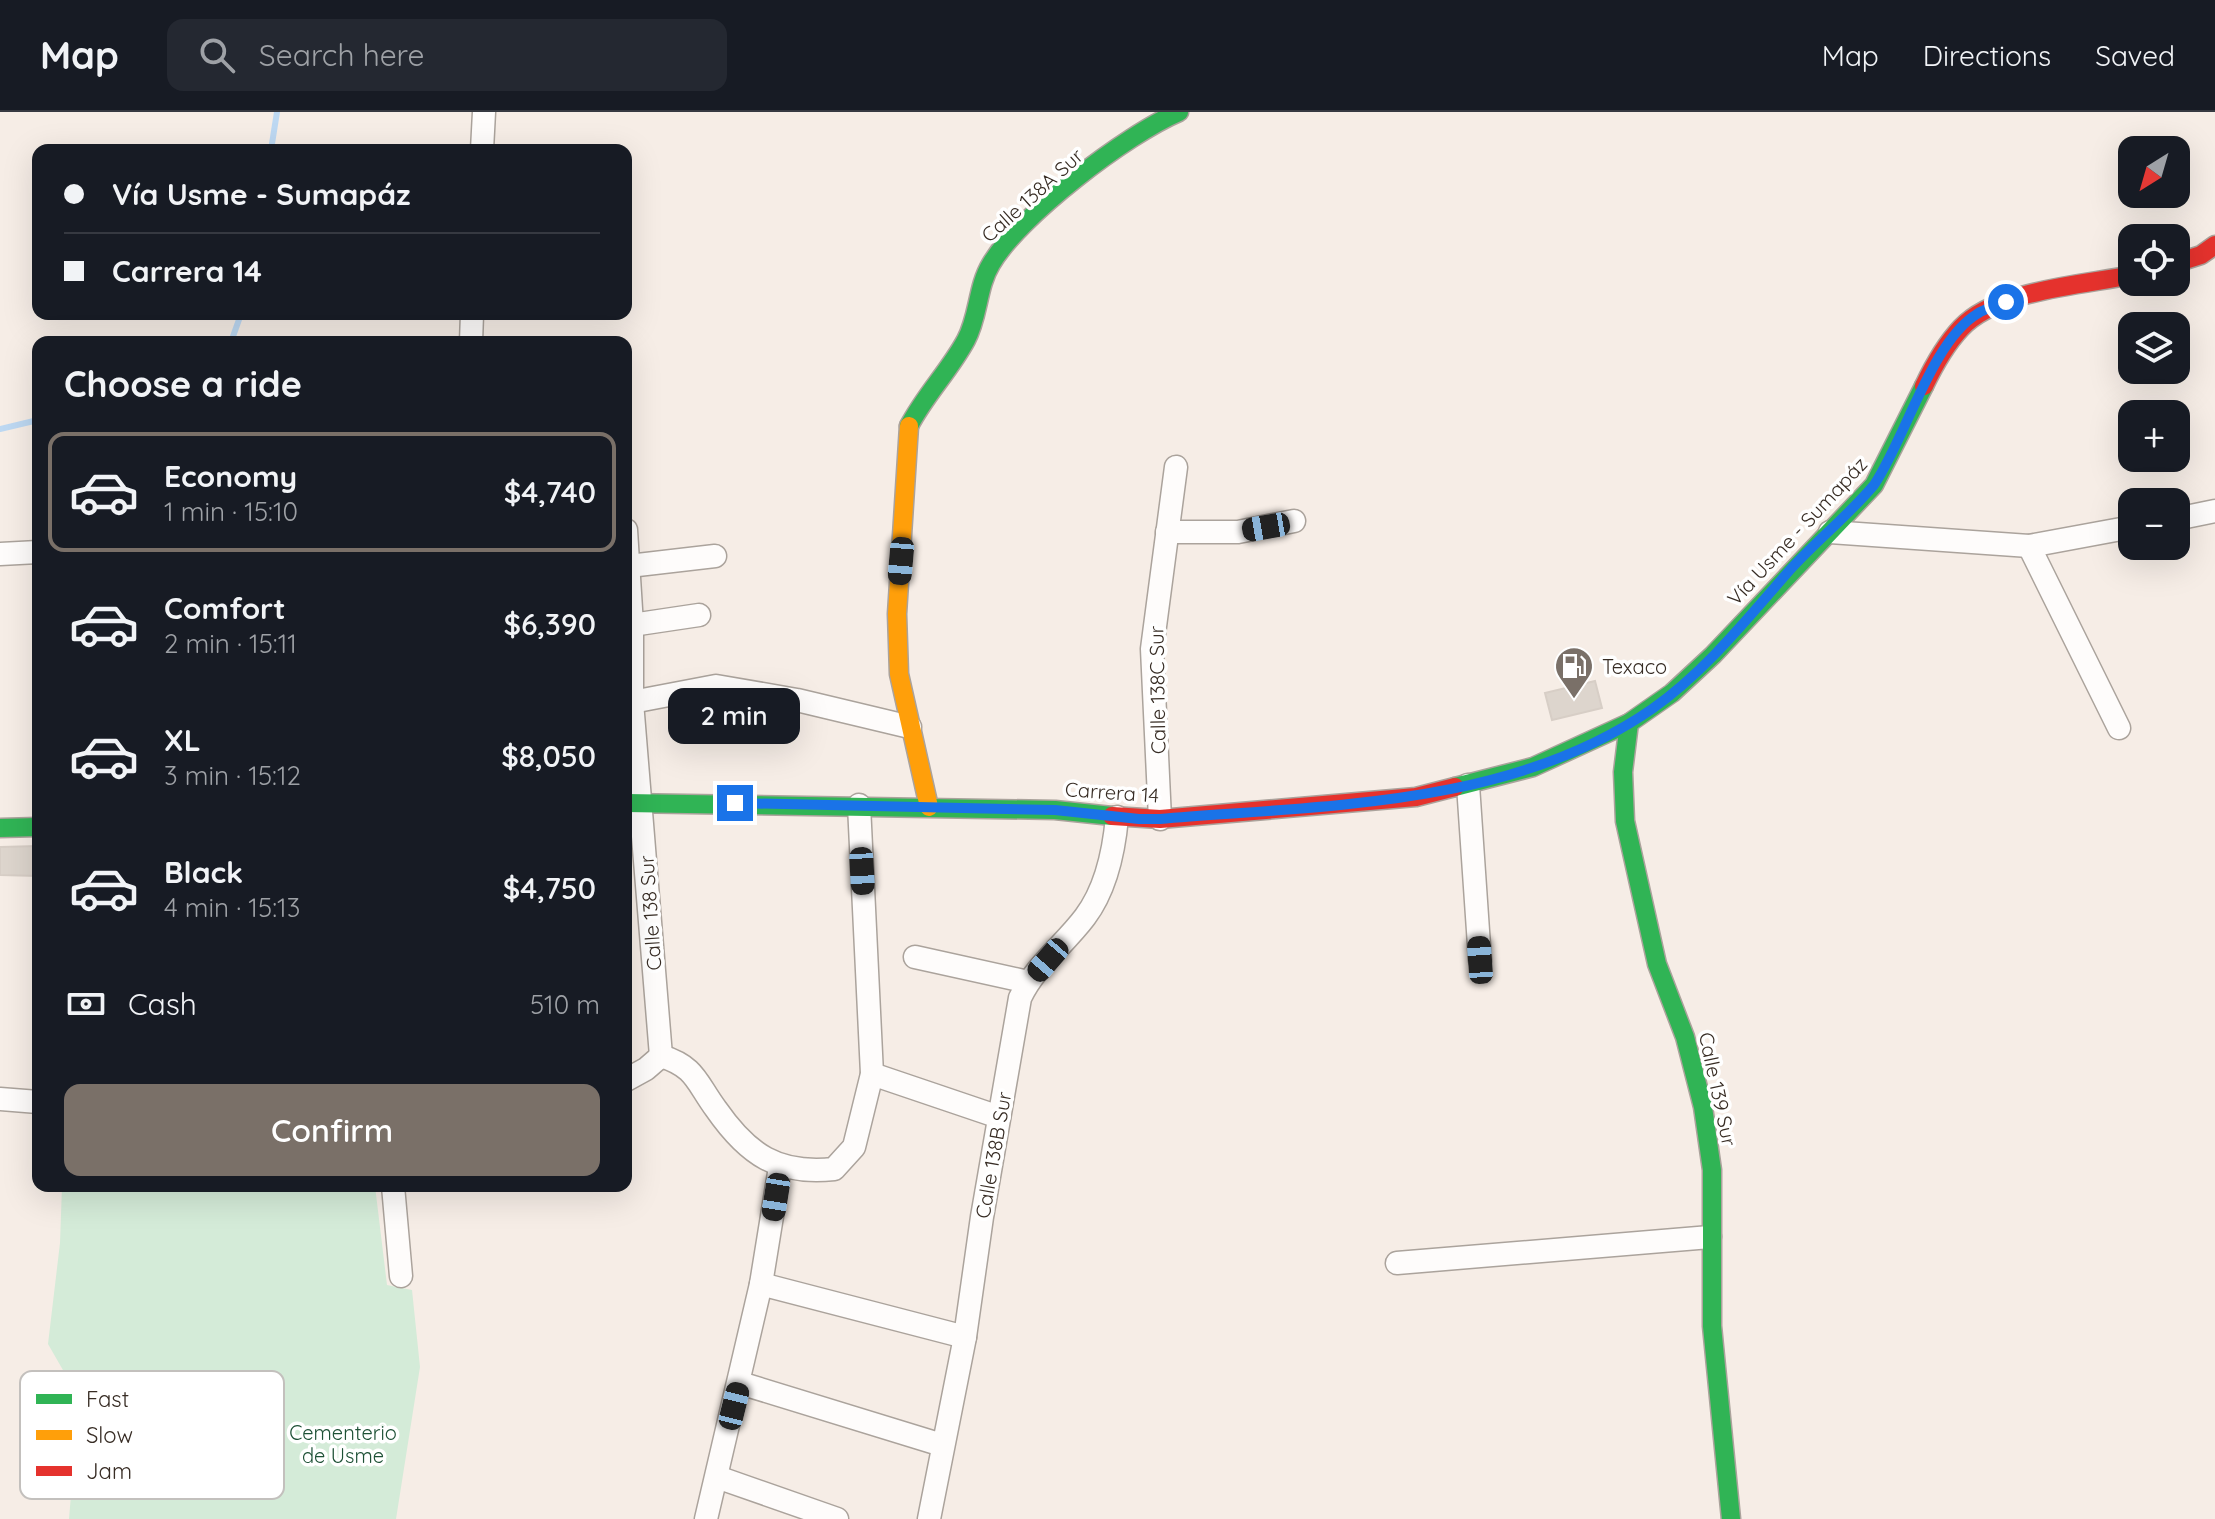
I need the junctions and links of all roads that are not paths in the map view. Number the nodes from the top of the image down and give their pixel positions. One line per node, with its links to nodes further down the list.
1 (484, 112): 3 (street)
2 (1179, 112): 23 (street, Calle 138A Sur)
3 (482, 144)
4 (2215, 245): 5 (street)
5 (2190, 259)
6 (2118, 278): 13 (street, Vía Usme - Sumapáz)
7 (1176, 467): 12 (street, Calle 138C Sur)
8 (2215, 511): 9 (street)
9 (2190, 516)
10 (1294, 521): 12 (street)
11 (2118, 530): 14 (street)
12 (1167, 532): 30 (street, Calle 138C Sur)
13 (1830, 532): 14 (street); 22 (street, Vía Usme - Sumapáz)
14 (2029, 546): 24 (street)
15 (32, 552): 16 (street)
16 (0, 554)
17 (715, 556): 18 (street)
18 (632, 566)
19 (699, 615): 20 (street)
20 (632, 625): 21 (street, Calle 138 Sur)
21 (632, 702): 23 (street); 26 (street, Calle 138 Sur)
22 (1629, 723): 25 (street, Carrera 14); 44 (street, Calle 139 Sur)
23 (910, 727): 28 (street, Calle 138A Sur)
24 (2119, 728)
25 (1468, 785): 30 (street, Carrera 14); 34 (street)
26 (634, 802): 27 (street, Carrera 14); 36 (street, Calle 138 Sur)
27 (859, 805): 28 (street, Carrera 14); 37 (street)
28 (929, 807): 29 (street, Carrera 14)
29 (1117, 817): 30 (street, Carrera 14); 35 (street, Calle 138B Sur)
30 (1160, 819)
31 (32, 827): 32 (street)
32 (0, 828)
33 (915, 957): 35 (street)
34 (1480, 960)
35 (1028, 982): 41 (street, Calle 138B Sur)
36 (661, 1056): 38 (street); 42 (street)
37 (872, 1074): 41 (street); 42 (street)
38 (632, 1077)
39 (0, 1099): 40 (street)
40 (32, 1102)
41 (999, 1117): 48 (street, Calle 138B Sur)
42 (780, 1167): 47 (street)
43 (394, 1192): 46 (street)
44 (1710, 1237): 45 (street); 55 (street, Calle 139 Sur)
45 (1397, 1263)
46 (401, 1276)
47 (761, 1284): 48 (street); 49 (street)
48 (965, 1337): 50 (street, Calle 138B Sur)
49 (740, 1383): 50 (street); 51 (street)
50 (942, 1445): 54 (street, Calle 138B Sur)
51 (717, 1477): 52 (street); 53 (street)
52 (706, 1519)
53 (837, 1519)
54 (929, 1519)
55 (1731, 1519)

